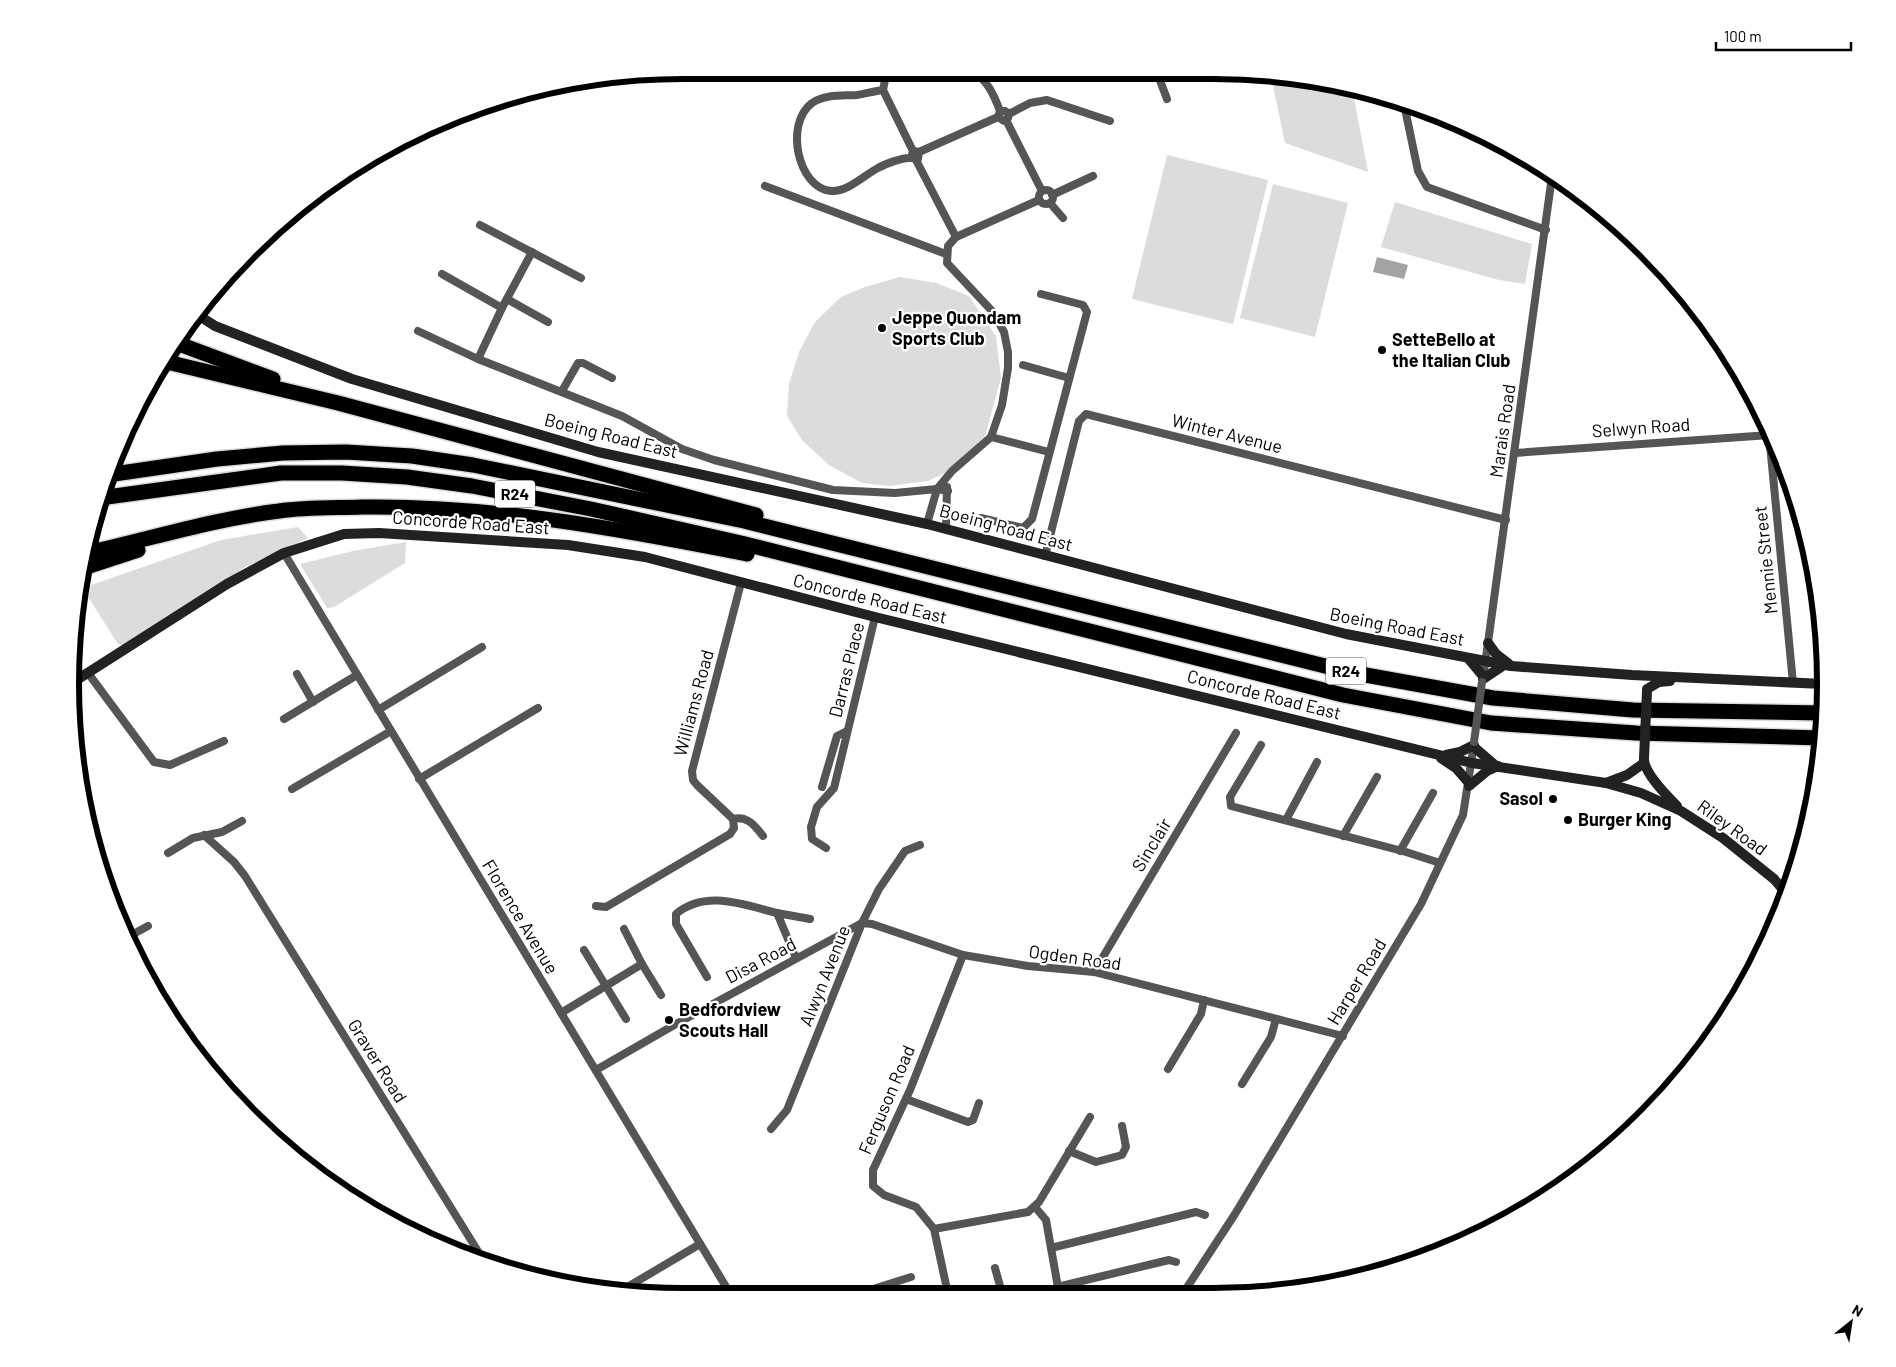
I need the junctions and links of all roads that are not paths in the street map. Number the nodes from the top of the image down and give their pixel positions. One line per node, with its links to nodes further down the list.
1 (886, 79): 4 (street)
2 (982, 79): 7 (street)
3 (1159, 79): 5 (street)
4 (883, 90): 9 (street); 9 (street)
5 (1167, 99)
6 (1405, 110): 18 (street)
7 (1003, 116): 8 (street); 9 (street); 13 (street)
8 (1110, 121)
9 (915, 155): 19 (street)
10 (1093, 176): 14 (street)
11 (1551, 183): 18 (street, Marais Road)
12 (766, 186): 21 (street)
13 (1042, 191): 14 (street); 15 (street)
14 (1051, 199): 15 (street); 16 (street)
15 (1039, 200): 19 (street)
16 (1063, 218)
17 (480, 225): 20 (street)
18 (1546, 230): 42 (street, Marais Road)
19 (956, 237): 21 (street)
20 (532, 252): 23 (street); 25 (street)
21 (946, 254): 39 (street)
22 (442, 274): 26 (street)
23 (581, 278)
24 (1041, 294): 35 (street)
25 (506, 299): 26 (street); 28 (street)
26 (502, 308): 31 (street)
27 (202, 318): 51 (main road, Boeing Road East)
28 (548, 322)
29 (418, 331): 31 (street)
30 (183, 345): 37 (highway)
31 (478, 358): 36 (street)
32 (171, 363): 37 (highway)
33 (1022, 365): 35 (street)
34 (612, 378): 36 (street)
35 (1069, 378): 41 (street)
36 (562, 391): 45 (street)
37 (338, 402): 55 (highway)
38 (1763, 434): 42 (street, Selwyn Road)
39 (991, 437): 41 (street); 44 (street)
40 (1771, 451): 73 (street, Mennie Street)
41 (1049, 452): 48 (street)
42 (1515, 452): 50 (street, Marais Road)
43 (117, 474): 55 (highway, R24)
44 (946, 480): 45 (street); 46 (street)
45 (937, 488): 46 (street); 51 (street)
46 (948, 491): 52 (street)
47 (109, 497): 59 (highway, R24)
48 (981, 518)
49 (232, 519): 53 (highway); 57 (highway); 59 (highway)
50 (1506, 520): 56 (street, Winter Avenue); 61 (street, Marais Road)
51 (927, 524): 52 (main road, Boeing Road East)
52 (946, 529): 56 (main road, Boeing Road East)
53 (93, 553)
54 (284, 553): 58 (main road, Concorde Road East); 66 (main road, Concorde Road East); 68 (street, Florence Avenue)
55 (879, 554): 79 (highway, R24)
56 (1045, 556): 63 (main road, Boeing Road East)
57 (90, 566)
58 (741, 583): 60 (main road, Concorde Road East); 101 (street, Williams Road)
59 (923, 590): 84 (highway, R24)
60 (875, 617): 81 (street, Darras Place); 88 (main road, Concorde Road East)
61 (1488, 643): 64 (street, Marais Road); 65 (main road)
62 (482, 647): 78 (street)
63 (1468, 658): 64 (main road, Boeing Road East); 71 (main road)
64 (1485, 660): 65 (main road, Boeing Road East); 71 (street, Harper Road)
65 (1508, 665): 69 (main road, Boeing Road East); 71 (main road)
66 (88, 673): 70 (main road, Concorde Road East); 85 (street)
67 (297, 674): 76 (street)
68 (357, 674): 76 (street); 78 (street, Florence Avenue)
69 (1632, 675): 72 (main road, Boeing Road East); 75 (main road)
70 (79, 678)
71 (1483, 679): 87 (street, Harper Road, bridge)
72 (1712, 679): 73 (main road, Boeing Road East); 75 (main road)
73 (1793, 683): 74 (main road, Boeing Road East)
74 (1817, 684)
75 (1648, 690): 89 (main road, bridge)
76 (313, 702): 80 (street)
77 (538, 708): 94 (street)
78 (378, 710): 82 (street, Florence Avenue)
79 (1816, 714)
80 (284, 719)
81 (847, 730): 97 (street); 108 (street, Darras Place)
82 (391, 731): 94 (street, Florence Avenue); 98 (street)
83 (1236, 733): 124 (street, Sinclair)
84 (1814, 738)
85 (224, 741)
86 (1261, 745): 103 (street)
87 (1474, 745): 88 (main road); 91 (street, Harper Road); 92 (main road)
88 (1439, 755): 91 (main road, Concorde Road East); 96 (main road)
89 (1644, 760): 95 (main road); 100 (main road)
90 (1317, 762): 103 (street)
91 (1472, 763): 92 (main road, Concorde Road East); 96 (street, Harper Road)
92 (1497, 766): 95 (main road, Concorde Road East); 96 (main road)
93 (1377, 776): 106 (street)
94 (419, 779): 129 (street, Florence Avenue)
95 (1606, 783): 100 (main road, Concorde Road East)
96 (1469, 784): 111 (street, Harper Road)
97 (822, 787)
98 (292, 789)
99 (1433, 793): 109 (street)
100 (1681, 811): 112 (main road, Riley Road)
101 (733, 819): 105 (street); 113 (street)
102 (242, 820): 104 (street)
103 (1286, 820): 106 (street)
104 (204, 835): 110 (street); 147 (street, Graver Road)
105 (763, 836)
106 (1343, 836): 109 (street)
107 (920, 845): 116 (street, Alwyn Avenue)
108 (826, 848)
109 (1400, 851): 111 (street)
110 (168, 853)
111 (1440, 863): 132 (street, Harper Road)
112 (1781, 888)
113 (596, 906)
114 (777, 913): 115 (street); 122 (street); 125 (street)
115 (810, 919)
116 (862, 923): 121 (street, Ogden Road); 122 (street, Disa Road); 140 (street, Alwyn Avenue)
117 (148, 926): 119 (street)
118 (624, 929): 123 (street)
119 (133, 934)
120 (584, 950): 126 (street)
121 (963, 955): 124 (street, Ogden Road); 136 (street, Ferguson Road)
122 (796, 958): 134 (street, Disa Road)
123 (642, 964): 126 (street); 127 (street)
124 (1094, 972): 128 (street, Ogden Road)
125 (707, 977)
126 (604, 986): 129 (street); 130 (street)
127 (661, 995)
128 (1204, 1000): 131 (street, Ogden Road); 133 (street)
129 (561, 1013): 134 (street, Florence Avenue)
130 (626, 1019)
131 (1276, 1019): 132 (street, Ogden Road); 135 (street)
132 (1343, 1036): 158 (street, Harper Road)
133 (1168, 1069)
134 (596, 1070): 145 (street, Florence Avenue)
135 (1242, 1084)
136 (906, 1099): 137 (street); 144 (street, Ferguson Road)
137 (979, 1103)
138 (1090, 1117): 141 (street)
139 (1122, 1126): 141 (street)
140 (771, 1129)
141 (1070, 1151): 142 (street)
142 (1035, 1207): 144 (street); 146 (street)
143 (1205, 1215): 146 (street)
144 (934, 1230): 154 (street, Ferguson Road)
145 (700, 1244): 151 (street); 152 (street, Florence Avenue)
146 (1051, 1248): 156 (street)
147 (478, 1252)
148 (1176, 1262): 157 (street)
149 (995, 1268): 155 (street)
150 (911, 1277): 153 (street)
151 (630, 1286)
152 (727, 1288)
153 (876, 1288)
154 (947, 1288)
155 (1000, 1288)
156 (1058, 1288)
157 (1065, 1288)
158 (1187, 1288)

